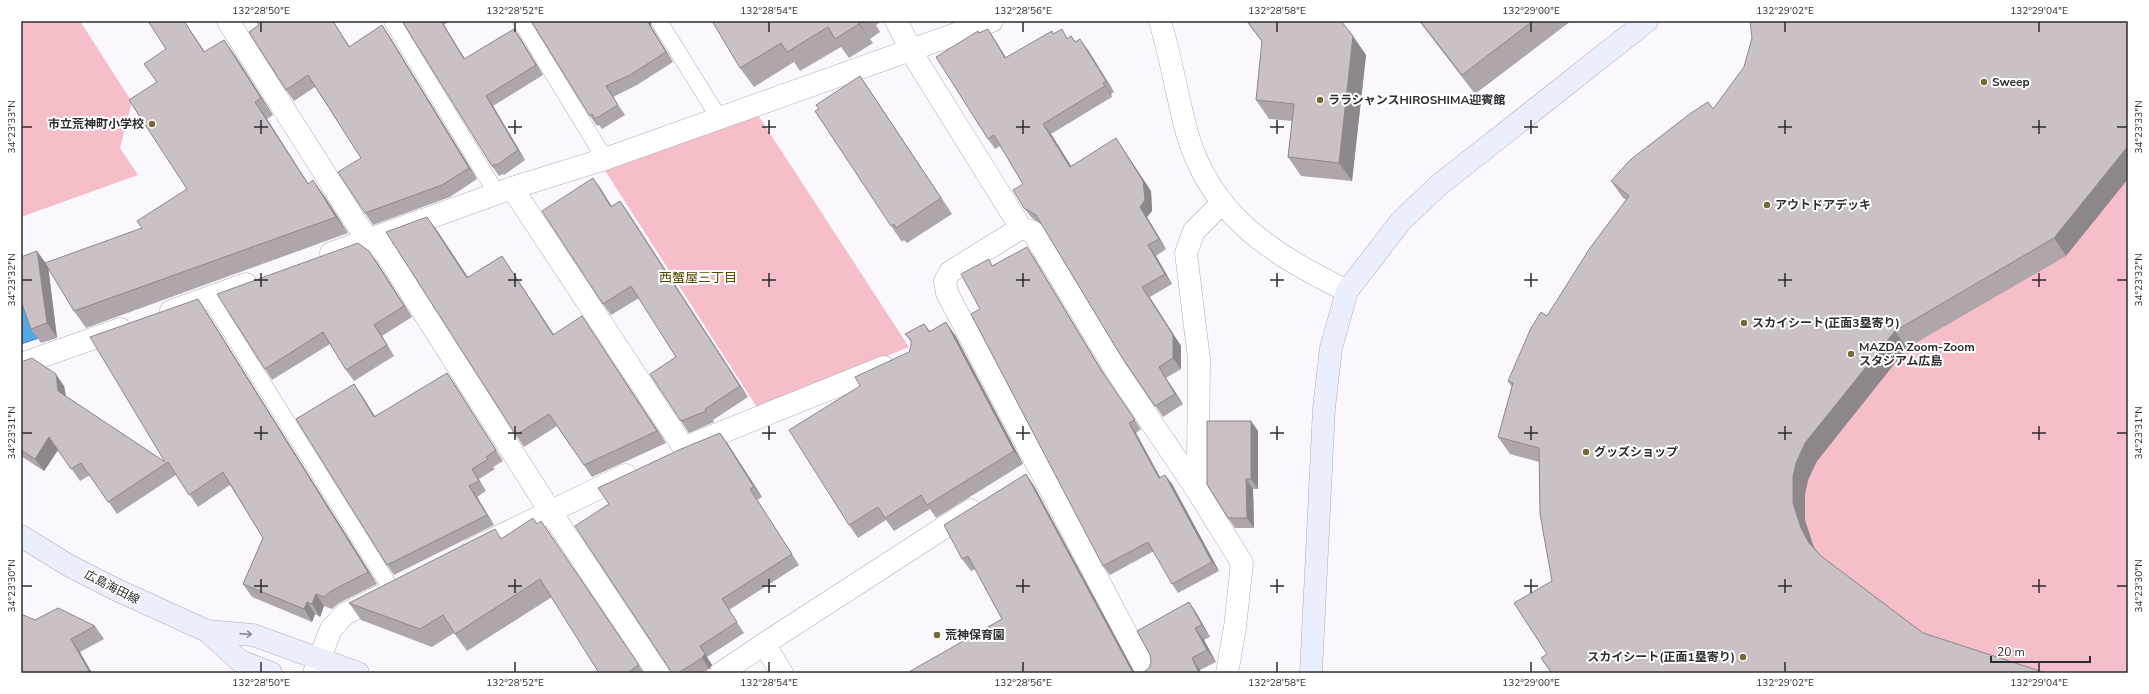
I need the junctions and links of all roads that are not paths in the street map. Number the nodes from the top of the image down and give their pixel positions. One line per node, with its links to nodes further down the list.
1 (228, 21): 15 (street)
2 (392, 21): 12 (lane)
3 (521, 21): 11 (lane)
4 (659, 21): 10 (lane)
5 (896, 21): 9 (street)
6 (992, 21): 9 (street)
7 (1160, 21): 13 (street)
8 (1647, 21): 18 (street)
9 (912, 50): 10 (street); 14 (street)
10 (719, 118): 11 (street)
11 (604, 159): 12 (street)
12 (504, 191): 15 (street); 22 (street)
13 (1222, 203): 18 (street); 27 (street)
14 (1021, 228): 25 (street); 27 (street)
15 (368, 240): 16 (street); 29 (street)
16 (310, 261)
17 (267, 276): 19 (street)
18 (1347, 291): 44 (street)
19 (209, 297): 21 (street); 33 (lane)
20 (901, 360): 22 (street)
21 (21, 364)
22 (684, 448): 23 (street)
23 (663, 458)
24 (642, 468): 29 (street)
25 (1040, 468): 26 (street); 42 (street)
26 (1020, 481)
27 (1195, 487): 43 (street)
28 (986, 502): 35 (street)
29 (550, 511): 31 (street); 39 (street)
30 (21, 536): 34 (street, 広島海田線)
31 (454, 559)
32 (413, 579): 33 (street)
33 (392, 590): 36 (street)
34 (207, 632): 36 (street, 広島海田線, one-way to 36); 37 (street, 広島海田線)
35 (764, 644): 40 (street); 41 (street)
36 (317, 666): 38 (street, 広島海田線)
37 (271, 673)
38 (358, 673)
39 (658, 673)
40 (721, 673)
41 (782, 673)
42 (1147, 673)
43 (1227, 673)
44 (1311, 673)

